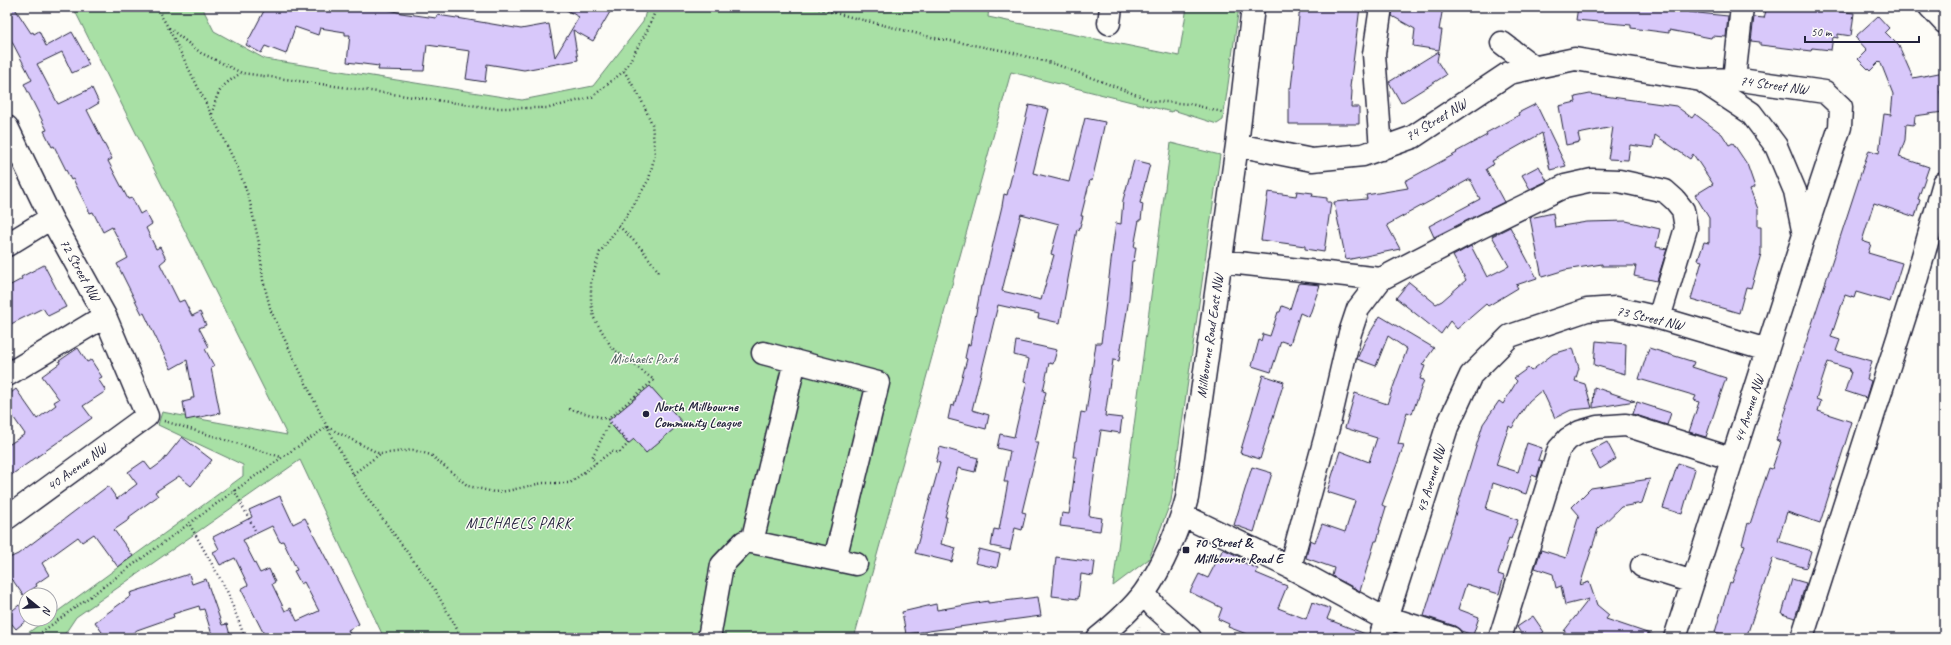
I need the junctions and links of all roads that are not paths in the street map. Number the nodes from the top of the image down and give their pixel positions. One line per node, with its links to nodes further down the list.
1 (1253, 7): 12 (street, Millbourne Road East NW)
2 (1381, 7): 14 (street)
3 (1742, 7): 8 (street)
4 (1930, 7): 5 (street)
5 (1944, 22)
6 (1502, 42): 7 (street)
7 (1535, 68): 9 (street, 74 Street NW); 14 (street, 74 Street NW)
8 (1734, 79): 9 (street, 74 Street NW); 10 (street, 74 Street NW)
9 (1701, 80): 13 (street, 74 Street NW)
10 (1841, 107): 17 (street, 44 Avenue NW)
11 (7, 127): 16 (street, 72 Street NW)
12 (1237, 145): 14 (street, 74 Street NW); 19 (street, Millbourne Road East NW)
13 (1776, 146): 17 (street, 44 Avenue NW)
14 (1381, 149)
15 (1944, 183): 46 (street)
16 (51, 218): 18 (street); 21 (street, 72 Street NW)
17 (1804, 235): 24 (street, 44 Avenue NW)
18 (7, 245)
19 (1220, 261): 20 (street); 30 (street, Millbourne Road East NW)
20 (1381, 279): 22 (street); 36 (street)
21 (105, 316): 27 (street); 28 (street, 72 Street NW)
22 (1659, 318): 23 (street, 73 Street NW); 24 (street, 73 Street NW)
23 (1510, 336): 39 (street, 43 Avenue NW)
24 (1767, 350): 29 (street, 44 Avenue NW)
25 (763, 353): 26 (street)
26 (795, 361): 32 (street); 33 (street)
27 (7, 375)
28 (147, 416): 31 (street, 40 Avenue NW)
29 (1733, 459): 37 (street, 44 Avenue NW); 44 (street)
30 (1182, 514): 36 (street); 38 (street, Millbourne Road East NW)
31 (7, 518)
32 (752, 542): 33 (street); 40 (street)
33 (835, 559): 34 (street)
34 (856, 564)
35 (1642, 566): 37 (street)
36 (1290, 567): 39 (street)
37 (1693, 582): 45 (street, 44 Avenue NW)
38 (1144, 593): 41 (street, Millbourne Road East NW); 42 (street)
39 (1384, 628): 43 (street)
40 (709, 638)
41 (1098, 638)
42 (1190, 638)
43 (1452, 638)
44 (1500, 638)
45 (1675, 638)
46 (1802, 638)

